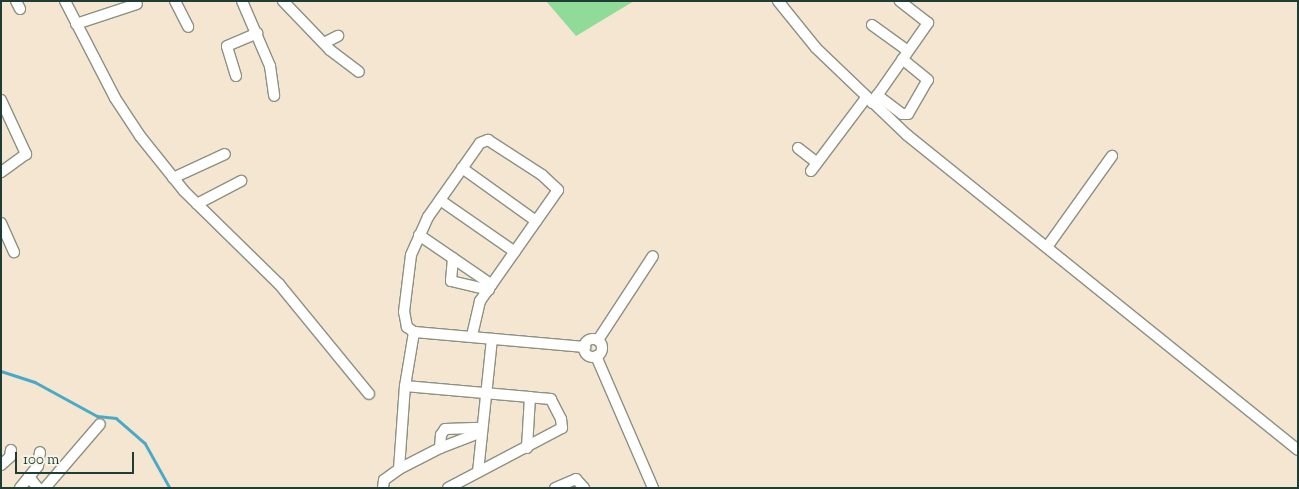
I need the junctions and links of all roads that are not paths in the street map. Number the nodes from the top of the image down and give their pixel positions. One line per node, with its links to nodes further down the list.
1 (66, 1): 8 (street)
2 (175, 1): 10 (street)
3 (242, 1): 11 (street)
4 (283, 1): 13 (street)
5 (778, 1): 18 (street)
6 (900, 1): 14 (street)
7 (137, 4): 8 (street)
8 (76, 24): 25 (street)
9 (872, 25): 14 (street)
10 (188, 27)
11 (257, 33): 16 (street); 17 (street)
12 (338, 36): 13 (street)
13 (324, 43): 15 (street)
14 (905, 55): 18 (street); 18 (street)
15 (359, 72)
16 (236, 76)
17 (274, 96)
18 (872, 98): 20 (street); 32 (street)
19 (1, 100): 24 (street)
20 (798, 148)
21 (224, 154): 25 (street)
22 (1112, 156): 32 (street)
23 (462, 168): 27 (street); 29 (street); 29 (street)
24 (1, 172)
25 (173, 178): 28 (street)
26 (241, 181): 28 (street)
27 (440, 200): 31 (street); 34 (street)
28 (197, 204): 46 (street)
29 (536, 221): 34 (street)
30 (1, 223): 33 (street)
31 (419, 235): 36 (street); 38 (street)
32 (1047, 247): 53 (street)
33 (14, 252)
34 (515, 252): 37 (street)
35 (653, 256): 41 (street)
36 (453, 258): 37 (street); 37 (street)
37 (486, 285): 39 (street)
38 (414, 332): 39 (street); 44 (street)
39 (472, 336): 40 (street)
40 (492, 339): 42 (street); 45 (street)
41 (598, 340): 42 (street); 43 (street)
42 (584, 347): 43 (street)
43 (596, 356): 66 (street)
44 (405, 386): 45 (street); 56 (street)
45 (486, 392): 47 (street); 49 (street)
46 (370, 394)
47 (530, 397): 51 (street); 51 (street)
48 (100, 424): 63 (street)
49 (482, 430): 50 (street); 50 (street); 57 (street)
50 (440, 448): 56 (street)
51 (527, 448): 57 (street)
52 (11, 450): 55 (street)
53 (1298, 450)
54 (40, 452): 58 (street)
55 (1, 465)
56 (399, 469): 59 (street)
57 (478, 472): 64 (street)
58 (29, 477): 61 (street); 62 (street)
59 (384, 484)
60 (582, 484): 65 (street)
61 (20, 488)
62 (38, 488)
63 (45, 488)
64 (448, 488)
65 (555, 488)
66 (653, 488)

